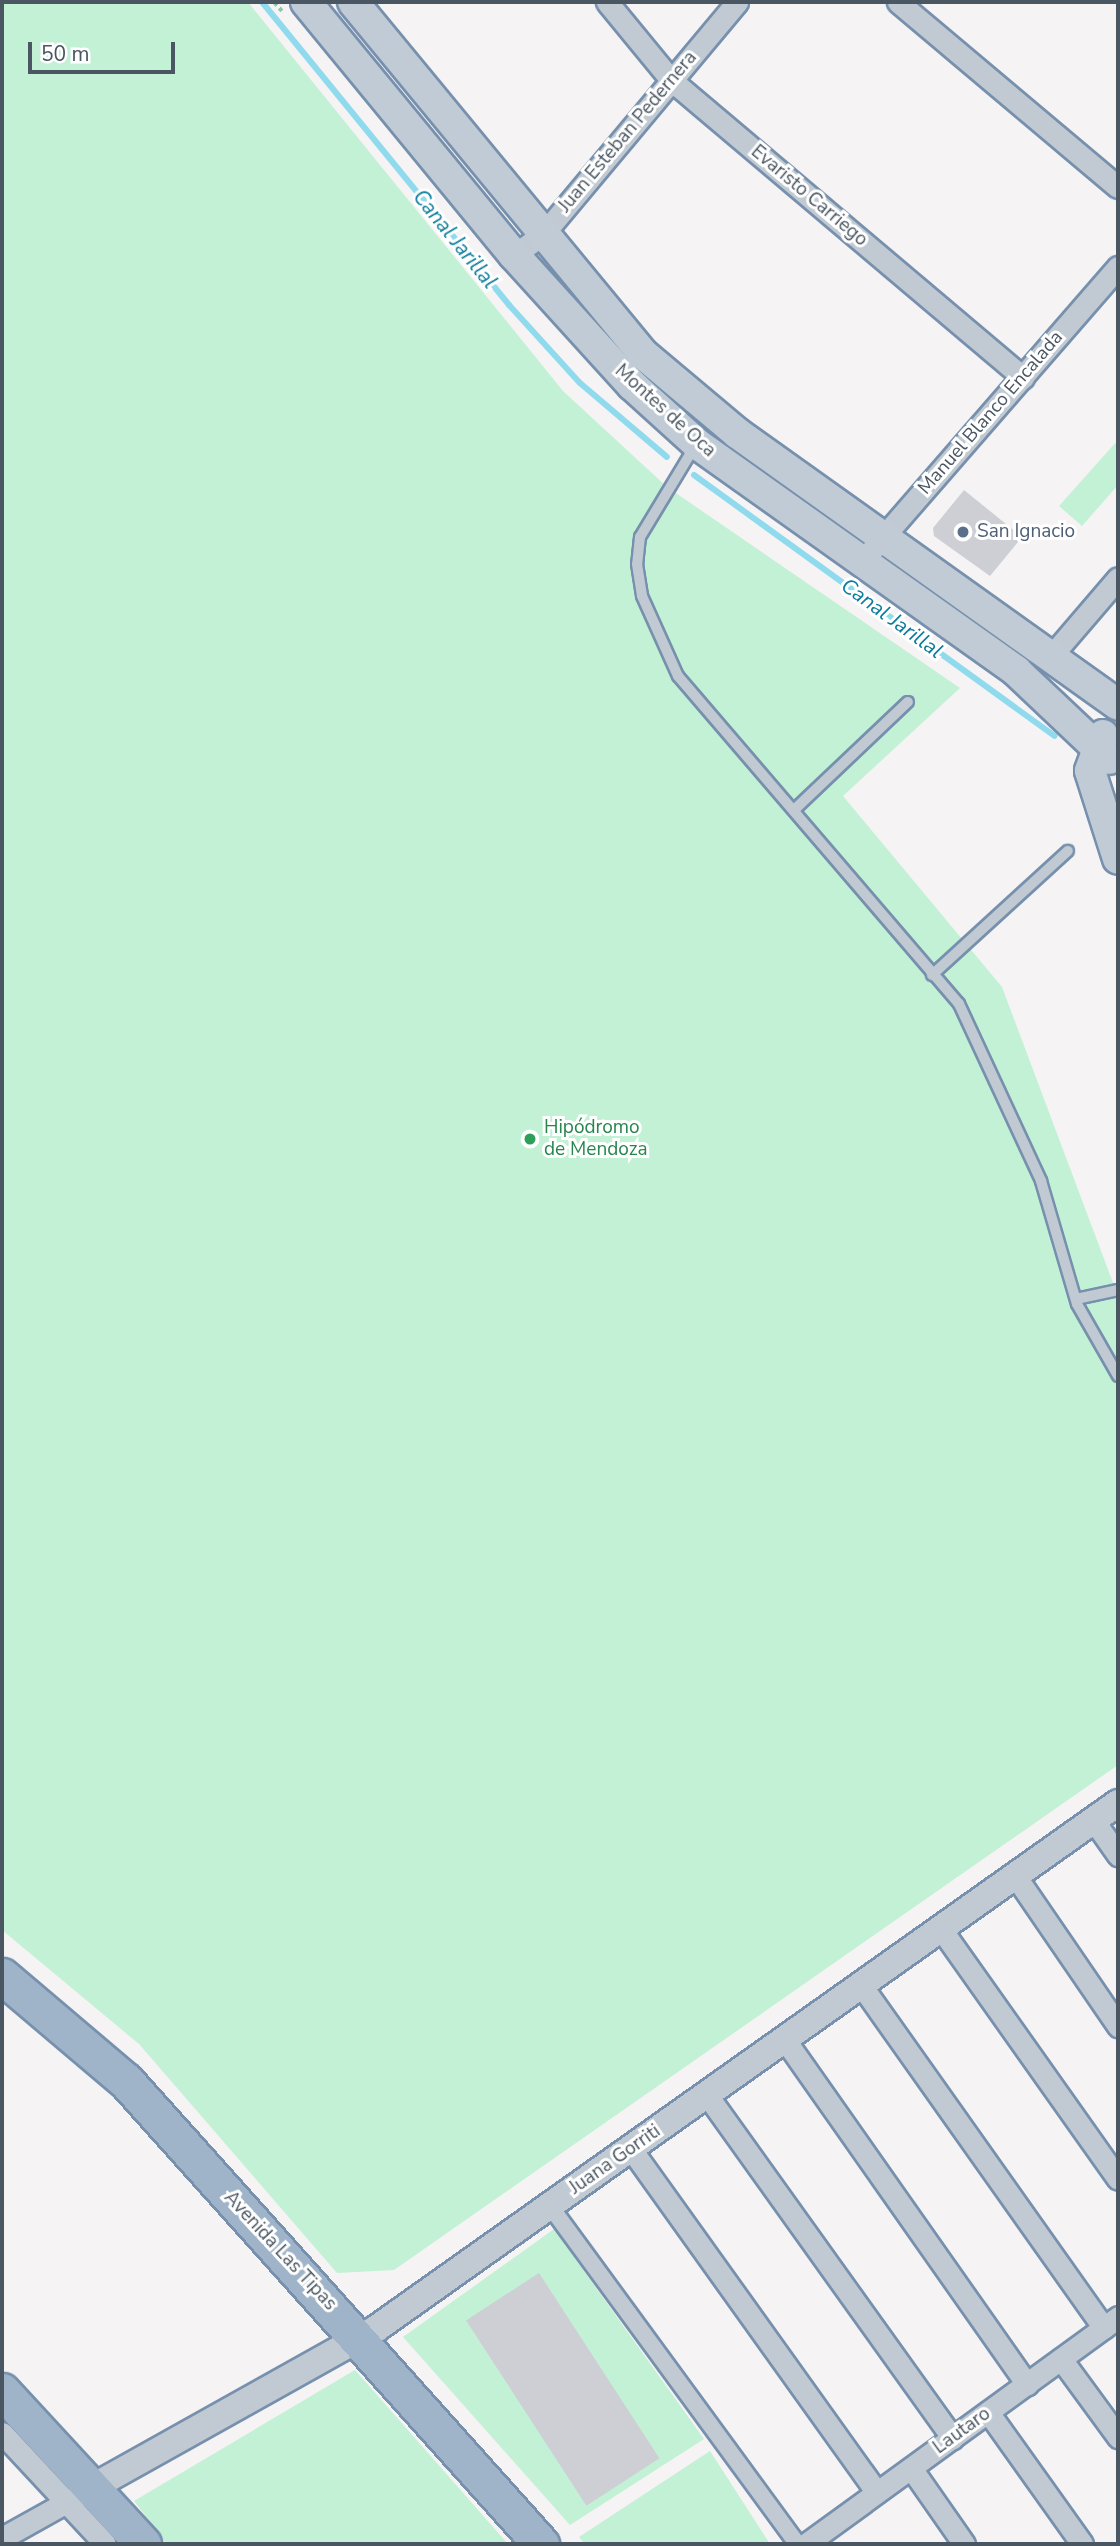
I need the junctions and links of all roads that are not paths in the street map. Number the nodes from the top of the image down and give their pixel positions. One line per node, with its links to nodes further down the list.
1 (306, 2): 9 (main road, Montes de Oca)
2 (353, 2): 8 (main road, Montes de Oca)
3 (607, 2): 6 (street, Evaristo Carriego)
4 (737, 2): 6 (street, Juan Esteban Pedernera)
5 (898, 2): 7 (street)
6 (671, 80): 8 (street, Juan Esteban Pedernera); 11 (street, Evaristo Carriego)
7 (1118, 187)
8 (544, 233): 9 (street, Juan Esteban Pedernera); 13 (main road, Montes de Oca)
9 (514, 255): 12 (main road, Montes de Oca)
10 (1118, 267): 11 (street, Manuel Blanco Encalada)
11 (1023, 377): 13 (street, Manuel Blanco Encalada)
12 (696, 444): 14 (main road, Montes de Oca); 20 (lane)
13 (885, 535): 14 (street, Manuel Blanco Encalada); 16 (main road, Montes de Oca)
14 (864, 559): 19 (main road, Montes de Oca)
15 (1118, 578): 16 (street)
16 (1052, 655): 18 (main road, Montes de Oca)
17 (908, 702): 20 (lane)
18 (1118, 705)
19 (1109, 745): 21 (main road, Montes de Oca)
20 (794, 810): 23 (lane)
21 (1118, 850)
22 (1068, 851): 23 (lane)
23 (932, 975): 25 (lane)
24 (1118, 1290): 25 (lane)
25 (1076, 1299): 26 (lane)
26 (1118, 1376)
27 (1118, 1803): 28 (street, Juana Gorriti)
28 (1094, 1821): 29 (street); 30 (street, Juana Gorriti)
29 (1118, 1855)
30 (1016, 1877): 31 (street, Juana Gorriti); 34 (street)
31 (942, 1930): 33 (street, Juana Gorriti); 38 (street)
32 (2, 1976): 41 (highway, Avenida Las Tipas)
33 (861, 1985): 35 (street, Juana Gorriti); 40 (street)
34 (1118, 2026)
35 (785, 2040): 36 (street, Juana Gorriti); 43 (street)
36 (707, 2095): 37 (street, Juana Gorriti); 48 (street)
37 (631, 2149): 39 (street, Juana Gorriti); 50 (street)
38 (1118, 2179)
39 (550, 2206): 41 (street, Juana Gorriti); 57 (street)
40 (1111, 2323): 42 (street, Lautaro)
41 (360, 2340): 51 (street, Juana Gorriti); 56 (highway, Avenida Las Tipas)
42 (1061, 2359): 43 (street, Lautaro); 47 (street)
43 (1027, 2384): 45 (street, Lautaro)
44 (2, 2391): 51 (highway)
45 (988, 2412): 48 (street, Lautaro); 60 (street)
46 (2, 2433): 51 (street)
47 (1118, 2437)
48 (953, 2438): 49 (street, Lautaro)
49 (911, 2468): 50 (street, Lautaro); 59 (street)
50 (877, 2493): 52 (street, Lautaro)
51 (80, 2494): 53 (street); 54 (street); 55 (highway)
52 (834, 2536): 58 (street, Lautaro)
53 (2, 2538)
54 (105, 2544)
55 (143, 2544)
56 (541, 2544)
57 (797, 2544)
58 (806, 2544)
59 (964, 2544)
60 (1082, 2544)

